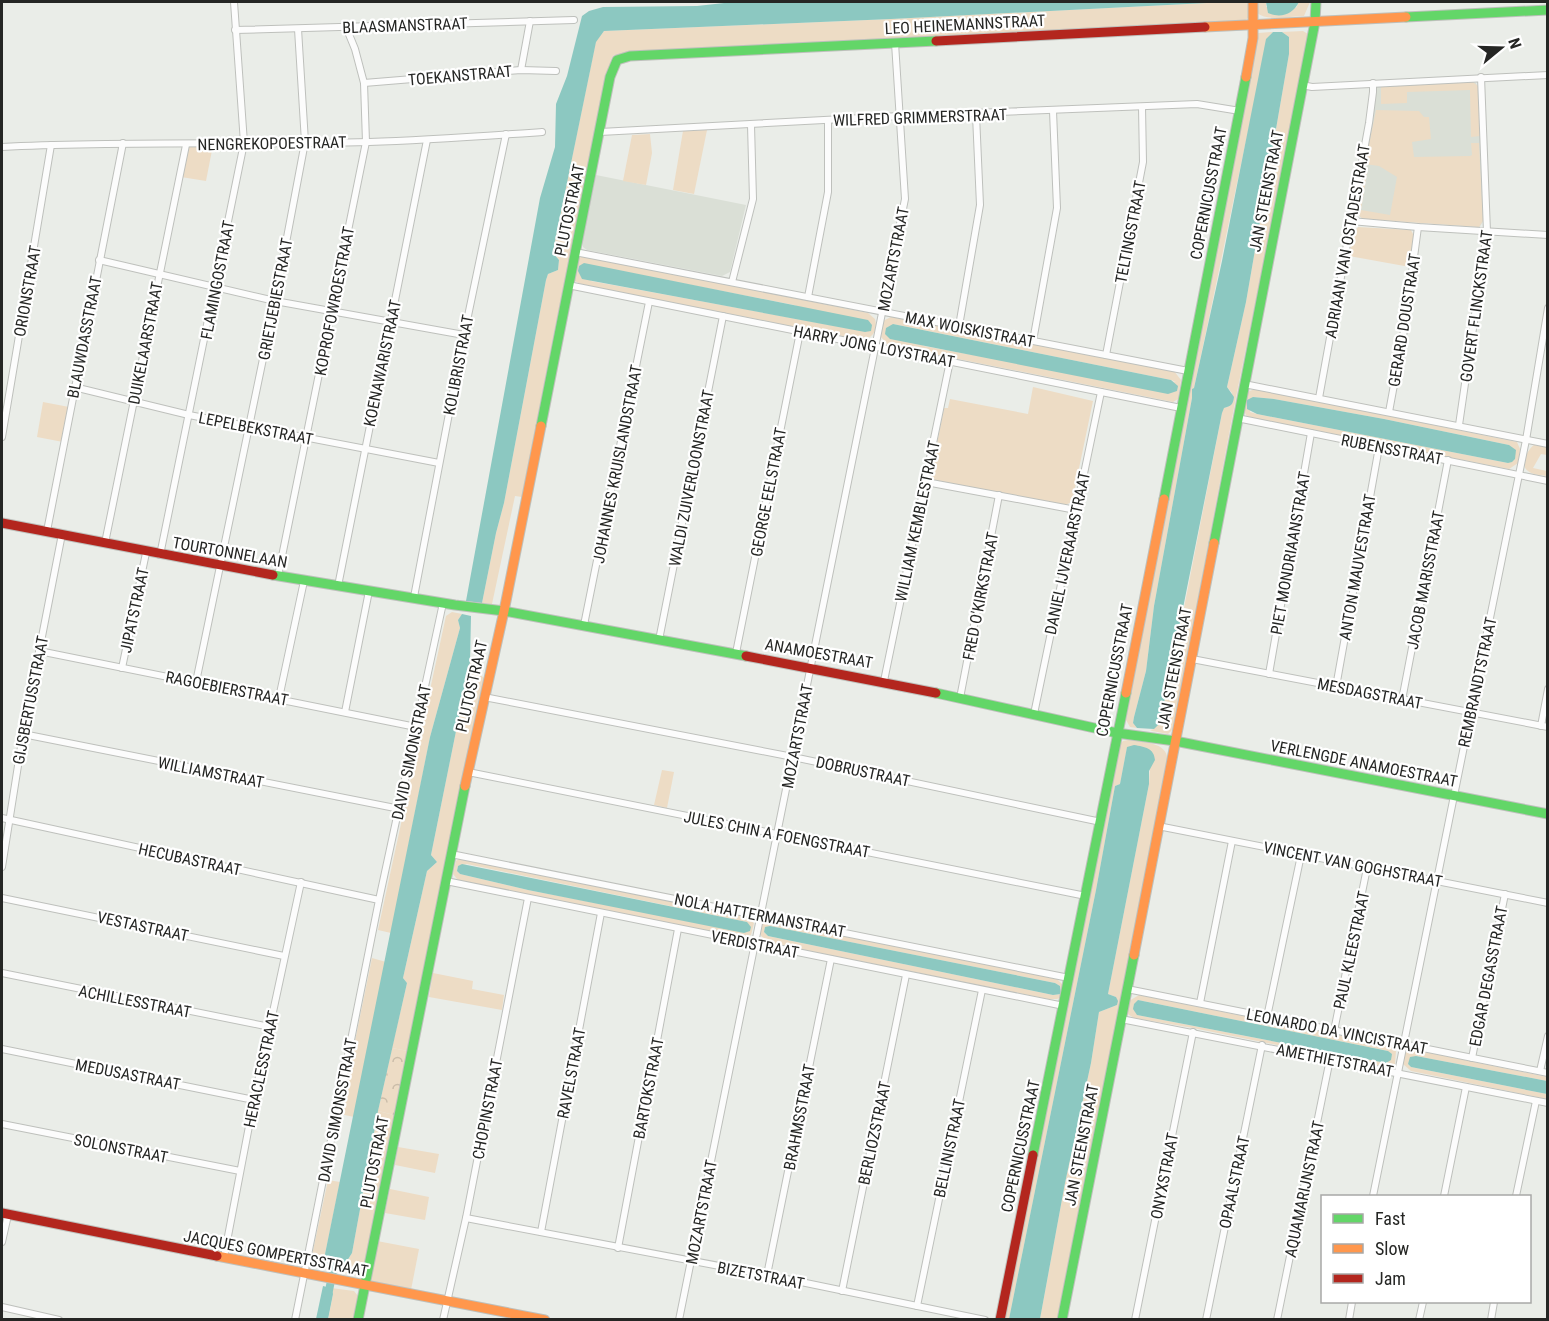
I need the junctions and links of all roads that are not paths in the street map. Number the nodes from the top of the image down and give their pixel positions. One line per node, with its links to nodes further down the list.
1 (234, 2): 11 (street, FLAMINGOSTRAAT)
2 (1253, 2): 8 (street, COPERNICUSSTRAAT)
3 (1316, 2): 7 (street, JAN STEENSTRAAT)
4 (1548, 10): 7 (street, LEO HEINEMANNSTRAAT)
5 (574, 20): 6 (street, BLAASMANSTRAAT)
6 (530, 21): 9 (street, BLAASMANSTRAAT); 14 (street)
7 (1315, 22): 8 (street, LEO HEINEMANNSTRAAT); 20 (street, JAN STEENSTRAAT)
8 (1253, 25): 12 (street, LEO HEINEMANNSTRAAT); 23 (street, COPERNICUSSTRAAT)
9 (346, 27): 10 (street, BLAASMANSTRAAT); 18 (street, KOPROFOWROESTRAAT)
10 (298, 28): 11 (street, BLAASMANSTRAAT); 32 (street, GRIETJEBIESTRAAT)
11 (235, 30): 35 (street, FLAMINGOSTRAAT)
12 (895, 43): 13 (street, LEO HEINEMANNSTRAAT); 25 (street, MOZARTSTRAAT)
13 (617, 60): 29 (street, PLUTOSTRAAT)
14 (521, 70): 15 (street, TOEKANSTRAAT); 18 (street, TOEKANSTRAAT)
15 (556, 71)
16 (1548, 75): 17 (street)
17 (1481, 77): 19 (street); 41 (street, GOVERT FLINCKSTRAAT)
18 (364, 83): 33 (street, KOPROFOWROESTRAAT)
19 (1373, 83): 20 (street); 39 (street, ADRIAAN VAN OSTADESTRAAT)
20 (1302, 85): 65 (street, JAN STEENSTRAAT)
21 (1142, 107): 22 (street, WILFRED GRIMMERSTRAAT); 23 (street, WILFRED GRIMMERSTRAAT); 62 (street, TELTINGSTRAAT)
22 (1053, 111): 24 (street, WILFRED GRIMMERSTRAAT); 60 (street)
23 (1240, 111): 64 (street, COPERNICUSSTRAAT)
24 (976, 115): 25 (street, WILFRED GRIMMERSTRAAT); 57 (street)
25 (900, 116): 26 (street, WILFRED GRIMMERSTRAAT); 54 (street, MOZARTSTRAAT)
26 (828, 121): 27 (street, WILFRED GRIMMERSTRAAT); 49 (street)
27 (751, 125): 29 (street, WILFRED GRIMMERSTRAAT); 46 (street)
28 (542, 132): 30 (street, NENGREKOPOESTRAAT)
29 (600, 132): 43 (street, PLUTOSTRAAT)
30 (506, 134): 31 (street, NENGREKOPOESTRAAT); 59 (street, KOLIBRISTRAAT)
31 (427, 140): 33 (street, NENGREKOPOESTRAAT); 56 (street, KOENAWARISTRAAT)
32 (305, 142): 33 (street, NENGREKOPOESTRAAT); 35 (street, NENGREKOPOESTRAAT); 50 (street, GRIETJEBIESTRAAT)
33 (366, 142): 53 (street, KOPROFOWROESTRAAT)
34 (123, 143): 36 (street, NENGREKOPOESTRAAT); 37 (street, NENGREKOPOESTRAAT); 44 (street, BLAUWDASSTRAAT)
35 (244, 143): 36 (street, NENGREKOPOESTRAAT); 48 (street, FLAMINGOSTRAAT)
36 (186, 144): 45 (street, DUIKELAARSTRAAT)
37 (51, 145): 38 (street, NENGREKOPOESTRAAT); 77 (street, ORIONSTRAAT)
38 (2, 147)
39 (1351, 221): 40 (street); 68 (street, ADRIAAN VAN OSTADESTRAAT)
40 (1418, 227): 41 (street); 71 (street, GERARD DOUSTRAAT)
41 (1487, 232): 42 (street); 74 (street, GOVERT FLINCKSTRAAT)
42 (1548, 235)
43 (575, 252): 46 (street, MAX WOISKISTRAAT); 47 (street, PLUTOSTRAAT)
44 (99, 260): 45 (street); 66 (street, BLAUWDASSTRAAT)
45 (159, 275): 48 (street); 69 (street, DUIKELAARSTRAAT)
46 (732, 282): 49 (street, MAX WOISKISTRAAT)
47 (568, 285): 51 (street, HARRY JONG LOYSTRAAT); 104 (street, PLUTOSTRAAT)
48 (216, 287): 50 (street); 72 (street, FLAMINGOSTRAAT)
49 (808, 297): 54 (street, MAX WOISKISTRAAT)
50 (275, 301): 53 (street); 75 (street, GRIETJEBIESTRAAT)
51 (649, 302): 55 (street, HARRY JONG LOYSTRAAT); 105 (street, JOHANNES KRUISLANDSTRAAT)
52 (1548, 308): 79 (street, REMBRANDTSTRAAT)
53 (332, 311): 56 (street); 78 (street, KOPROFOWROESTRAAT)
54 (882, 311): 57 (street, MAX WOISKISTRAAT); 61 (street, MOZARTSTRAAT)
55 (723, 316): 58 (street, HARRY JONG LOYSTRAAT); 106 (street, WALDI ZUIVERLOONSTRAAT)
56 (390, 322): 59 (street); 82 (street, KOENAWARISTRAAT)
57 (959, 326): 60 (street, MAX WOISKISTRAAT)
58 (800, 332): 61 (street, HARRY JONG LOYSTRAAT); 108 (street, GEORGE EELSTRAAT)
59 (464, 335): 84 (street, KOLIBRISTRAAT)
60 (1033, 341): 62 (street, MAX WOISKISTRAAT)
61 (876, 345): 63 (street, HARRY JONG LOYSTRAAT); 111 (street, MOZARTSTRAAT)
62 (1106, 355): 64 (street, MAX WOISKISTRAAT)
63 (950, 361): 67 (street, HARRY JONG LOYSTRAAT); 87 (street, WILLIAM KEMBLESTRAAT)
64 (1188, 371): 70 (street, COPERNICUSSTRAAT)
65 (1244, 384): 68 (street); 73 (street, JAN STEENSTRAAT)
66 (74, 387): 69 (street, LEPELBEKSTRAAT); 91 (street, BLAUWDASSTRAAT)
67 (1101, 392): 70 (street, HARRY JONG LOYSTRAAT); 89 (street, DANIEL IJVERAARSTRAAT)
68 (1319, 398): 71 (street)
69 (133, 402): 72 (street, LEPELBEKSTRAAT); 93 (street, DUIKELAARSTRAAT)
70 (1180, 408): 126 (street, COPERNICUSSTRAAT)
71 (1389, 412): 74 (street)
72 (189, 415): 75 (street, LEPELBEKSTRAAT); 95 (street, FLAMINGOSTRAAT)
73 (1237, 418): 76 (street, RUBENSSTRAAT); 109 (street, JAN STEENSTRAAT)
74 (1459, 425): 79 (street)
75 (249, 426): 78 (street, LEPELBEKSTRAAT); 96 (street, GRIETJEBIESTRAAT)
76 (1311, 433): 81 (street, RUBENSSTRAAT); 112 (street, PIET MONDRIAANSTRAAT)
77 (2, 437)
78 (307, 437): 82 (street, LEPELBEKSTRAAT); 97 (street, KOPROFOWROESTRAAT)
79 (1526, 440): 80 (street); 85 (street, REMBRANDTSTRAAT)
80 (1548, 444)
81 (1379, 447): 83 (street, RUBENSSTRAAT); 115 (street, ANTON MAUVESTRAAT)
82 (364, 448): 84 (street, LEPELBEKSTRAAT); 99 (street, KOENAWARISTRAAT)
83 (1448, 460): 85 (street, RUBENSSTRAAT); 120 (street, JACOB MARISSTRAAT)
84 (439, 463): 101 (street, KOLIBRISTRAAT)
85 (1518, 474): 86 (street, RUBENSSTRAAT); 122 (street, REMBRANDTSTRAAT)
86 (1548, 480)
87 (926, 482): 88 (street); 113 (street, WILLIAM KEMBLESTRAAT)
88 (999, 495): 89 (street); 119 (street, FRED O'KIRKSTRAAT)
89 (1076, 510): 123 (street, DANIEL IJVERAARSTRAAT)
90 (2, 523): 91 (street, TOURTONNELAAN)
91 (47, 531): 92 (street, TOURTONNELAAN)
92 (62, 534): 93 (street, TOURTONNELAAN); 107 (street, GIJSBERTUSSTRAAT)
93 (105, 543): 94 (street, TOURTONNELAAN)
94 (146, 553): 95 (street, TOURTONNELAAN); 110 (street, JIPATSTRAAT)
95 (160, 555): 96 (street, TOURTONNELAAN)
96 (221, 566): 97 (street, TOURTONNELAAN); 114 (street, GRIETJEBIESTRAAT)
97 (278, 576): 98 (street, TOURTONNELAAN)
98 (304, 580): 99 (street, TOURTONNELAAN); 118 (street)
99 (338, 586): 100 (street, TOURTONNELAAN)
100 (369, 591): 101 (street, TOURTONNELAAN); 121 (street)
101 (414, 597): 102 (street, TOURTONNELAAN)
102 (442, 603): 103 (street, TOURTONNELAAN); 124 (street, DAVID SIMONSTRAAT)
103 (455, 605): 104 (street, ANAMOESTRAAT)
104 (504, 611): 105 (street, ANAMOESTRAAT); 117 (street, PLUTOSTRAAT)
105 (585, 625): 106 (street, ANAMOESTRAAT)
106 (659, 640): 108 (street, ANAMOESTRAAT)
107 (39, 651): 110 (street, RAGOEBIERSTRAAT); 127 (street, GIJSBERTUSSTRAAT)
108 (736, 653): 111 (street, ANAMOESTRAAT)
109 (1192, 659): 112 (street, MESDAGSTRAAT); 128 (street, JAN STEENSTRAAT)
110 (122, 668): 114 (street, RAGOEBIERSTRAAT)
111 (811, 668): 113 (street, ANAMOESTRAAT); 129 (street, MOZARTSTRAAT)
112 (1269, 674): 115 (street, MESDAGSTRAAT)
113 (884, 681): 119 (street, ANAMOESTRAAT)
114 (196, 682): 118 (street, RAGOEBIERSTRAAT)
115 (1336, 687): 120 (street, MESDAGSTRAAT)
116 (1548, 690): 125 (street)
117 (484, 697): 129 (street, DOBRUSTRAAT); 130 (street, PLUTOSTRAAT)
118 (279, 698): 121 (street, RAGOEBIERSTRAAT)
119 (960, 698): 123 (street, ANAMOESTRAAT)
120 (1402, 700): 122 (street, MESDAGSTRAAT)
121 (345, 712): 124 (street, RAGOEBIERSTRAAT)
122 (1471, 712): 125 (street, MESDAGSTRAAT); 131 (street, REMBRANDTSTRAAT)
123 (1034, 714): 126 (street, ANAMOESTRAAT)
124 (416, 727): 132 (street, DAVID SIMONSTRAAT)
125 (1544, 727)
126 (1118, 732): 128 (street, ANAMOESTRAAT); 135 (street, COPERNICUSSTRAAT)
127 (23, 734): 132 (street, WILLIAMSTRAAT); 134 (street, GIJSBERTUSSTRAAT)
128 (1175, 741): 131 (street, VERLENGDE ANAMOESTRAAT); 136 (street, JAN STEENSTRAAT)
129 (793, 757): 135 (street, DOBRUSTRAAT); 137 (street, MOZARTSTRAAT)
130 (468, 772): 137 (street, JULES CHIN A FOENGSTRAAT); 139 (street, PLUTOSTRAAT)
131 (1453, 795): 133 (street, VERLENGDE ANAMOESTRAAT); 143 (street, REMBRANDTSTRAAT)
132 (400, 809): 150 (street, DAVID SIMONSTRAAT)
133 (1548, 814)
134 (5, 818): 141 (street, GIJSBERTUSSTRAAT); 145 (street, HECUBASTRAAT)
135 (1101, 822): 147 (street, COPERNICUSSTRAAT)
136 (1158, 826): 138 (street, VINCENT VAN GOGHSTRAAT); 161 (street, JAN STEENSTRAAT)
137 (777, 834): 147 (street, JULES CHIN A FOENGSTRAAT); 153 (street, MOZARTSTRAAT)
138 (1232, 841): 140 (street, VINCENT VAN GOGHSTRAAT); 163 (street)
139 (451, 854): 144 (street, PLUTOSTRAAT); 153 (street, NOLA HATTERMANSTRAAT)
140 (1301, 855): 142 (street, VINCENT VAN GOGHSTRAAT); 165 (street)
141 (2, 867)
142 (1367, 868): 143 (street, VINCENT VAN GOGHSTRAAT); 168 (street, PAUL KLEESTRAAT)
143 (1438, 880): 146 (street, VINCENT VAN GOGHSTRAAT); 171 (street, REMBRANDTSTRAAT)
144 (446, 881): 149 (street, VERDISTRAAT); 196 (street, PLUTOSTRAAT)
145 (301, 882): 150 (street, HECUBASTRAAT); 156 (street, HERACLESSTRAAT)
146 (1505, 894): 151 (street, VINCENT VAN GOGHSTRAAT); 174 (street, EDGAR DEGASSTRAAT)
147 (1086, 896): 160 (street, COPERNICUSSTRAAT)
148 (2, 898): 156 (street, VESTASTRAAT)
149 (528, 898): 152 (street, VERDISTRAAT); 188 (street, CHOPINSTRAAT)
150 (379, 900): 194 (street, DAVID SIMONSSTRAAT)
151 (1548, 903)
152 (602, 913): 154 (street, VERDISTRAAT); 189 (street, RAVELSTRAAT)
153 (760, 915): 155 (street, MOZARTSTRAAT); 160 (street, NOLA HATTERMANSTRAAT)
154 (678, 929): 155 (street, VERDISTRAAT); 191 (street, BARTOKSTRAAT)
155 (754, 943): 157 (street, VERDISTRAAT); 193 (street, MOZARTSTRAAT)
156 (284, 956): 167 (street, HERACLESSTRAAT)
157 (831, 959): 159 (street, VERDISTRAAT); 195 (street, BRAHMSSTRAAT)
158 (2, 974): 167 (street, ACHILLESSTRAAT)
159 (906, 975): 162 (street, VERDISTRAAT); 197 (street, BERLIOZSTRAAT)
160 (1069, 978): 164 (street, COPERNICUSSTRAAT)
161 (1127, 989): 163 (street, LEONARDO DA VINCISTRAAT); 166 (street, JAN STEENSTRAAT)
162 (982, 990): 164 (street, VERDISTRAAT); 202 (street, BELLINISTRAAT)
163 (1200, 1003): 165 (street, LEONARDO DA VINCISTRAAT)
164 (1064, 1006): 211 (street, COPERNICUSSTRAAT)
165 (1267, 1017): 168 (street, LEONARDO DA VINCISTRAAT)
166 (1121, 1019): 169 (street, AMETHIETSTRAAT); 212 (street, JAN STEENSTRAAT)
167 (270, 1026): 179 (street, HERACLESSTRAAT)
168 (1334, 1031): 171 (street, LEONARDO DA VINCISTRAAT)
169 (1193, 1032): 172 (street, AMETHIETSTRAAT); 213 (street, ONYXSTRAAT)
170 (1548, 1036): 176 (street)
171 (1404, 1044): 174 (street, LEONARDO DA VINCISTRAAT); 177 (street, REMBRANDTSTRAAT)
172 (1262, 1046): 175 (street, AMETHIETSTRAAT); 214 (street, OPAALSTRAAT)
173 (2, 1049): 179 (street, MEDUSASTRAAT)
174 (1472, 1058): 176 (street, LEONARDO DA VINCISTRAAT)
175 (1330, 1059): 177 (street, AMETHIETSTRAAT); 215 (street, AQUAMARIJNSTRAAT)
176 (1544, 1072)
177 (1398, 1073): 178 (street, AMETHIETSTRAAT); 184 (street, REMBRANDTSTRAAT)
178 (1466, 1087): 180 (street, AMETHIETSTRAAT); 185 (street)
179 (254, 1100): 183 (street, HERACLESSTRAAT)
180 (1536, 1101): 181 (street, AMETHIETSTRAAT); 186 (street)
181 (1548, 1103)
182 (2, 1124): 183 (street, SOLONSTRAAT)
183 (240, 1171): 192 (street, HERACLESSTRAAT)
184 (1373, 1195)
185 (1444, 1195)
186 (1516, 1195)
187 (5, 1214): 190 (street); 192 (street, JACQUES GOMPERTSSTRAAT)
188 (466, 1218): 189 (street, BIZETSTRAAT); 198 (street, CHOPINSTRAAT)
189 (541, 1232): 191 (street, BIZETSTRAAT)
190 (2, 1242)
191 (618, 1248): 193 (street, BIZETSTRAAT)
192 (224, 1257): 194 (street, JACQUES GOMPERTSSTRAAT)
193 (692, 1262): 195 (street, BIZETSTRAAT); 209 (street, MOZARTSTRAAT)
194 (309, 1274): 196 (street, JACQUES GOMPERTSSTRAAT); 205 (street, DAVID SIMONSSTRAAT)
195 (767, 1275): 197 (street, BIZETSTRAAT)
196 (360, 1285): 198 (street, JACQUES GOMPERTSSTRAAT); 206 (street, PLUTOSTRAAT)
197 (842, 1291): 202 (street, BIZETSTRAAT)
198 (447, 1302): 207 (street, CHOPINSTRAAT); 208 (street, JACQUES GOMPERTSSTRAAT)
199 (1352, 1303): 216 (street)
200 (1423, 1303): 217 (street)
201 (1494, 1303): 218 (street)
202 (917, 1306): 210 (street, BIZETSTRAAT)
203 (2, 1307): 204 (street)
204 (59, 1320)
205 (295, 1320)
206 (358, 1320)
207 (443, 1320)
208 (544, 1320)
209 (679, 1320)
210 (985, 1320)
211 (1000, 1320)
212 (1062, 1320)
213 (1135, 1320)
214 (1206, 1320)
215 (1277, 1320)
216 (1349, 1320)
217 (1419, 1320)
218 (1491, 1320)

